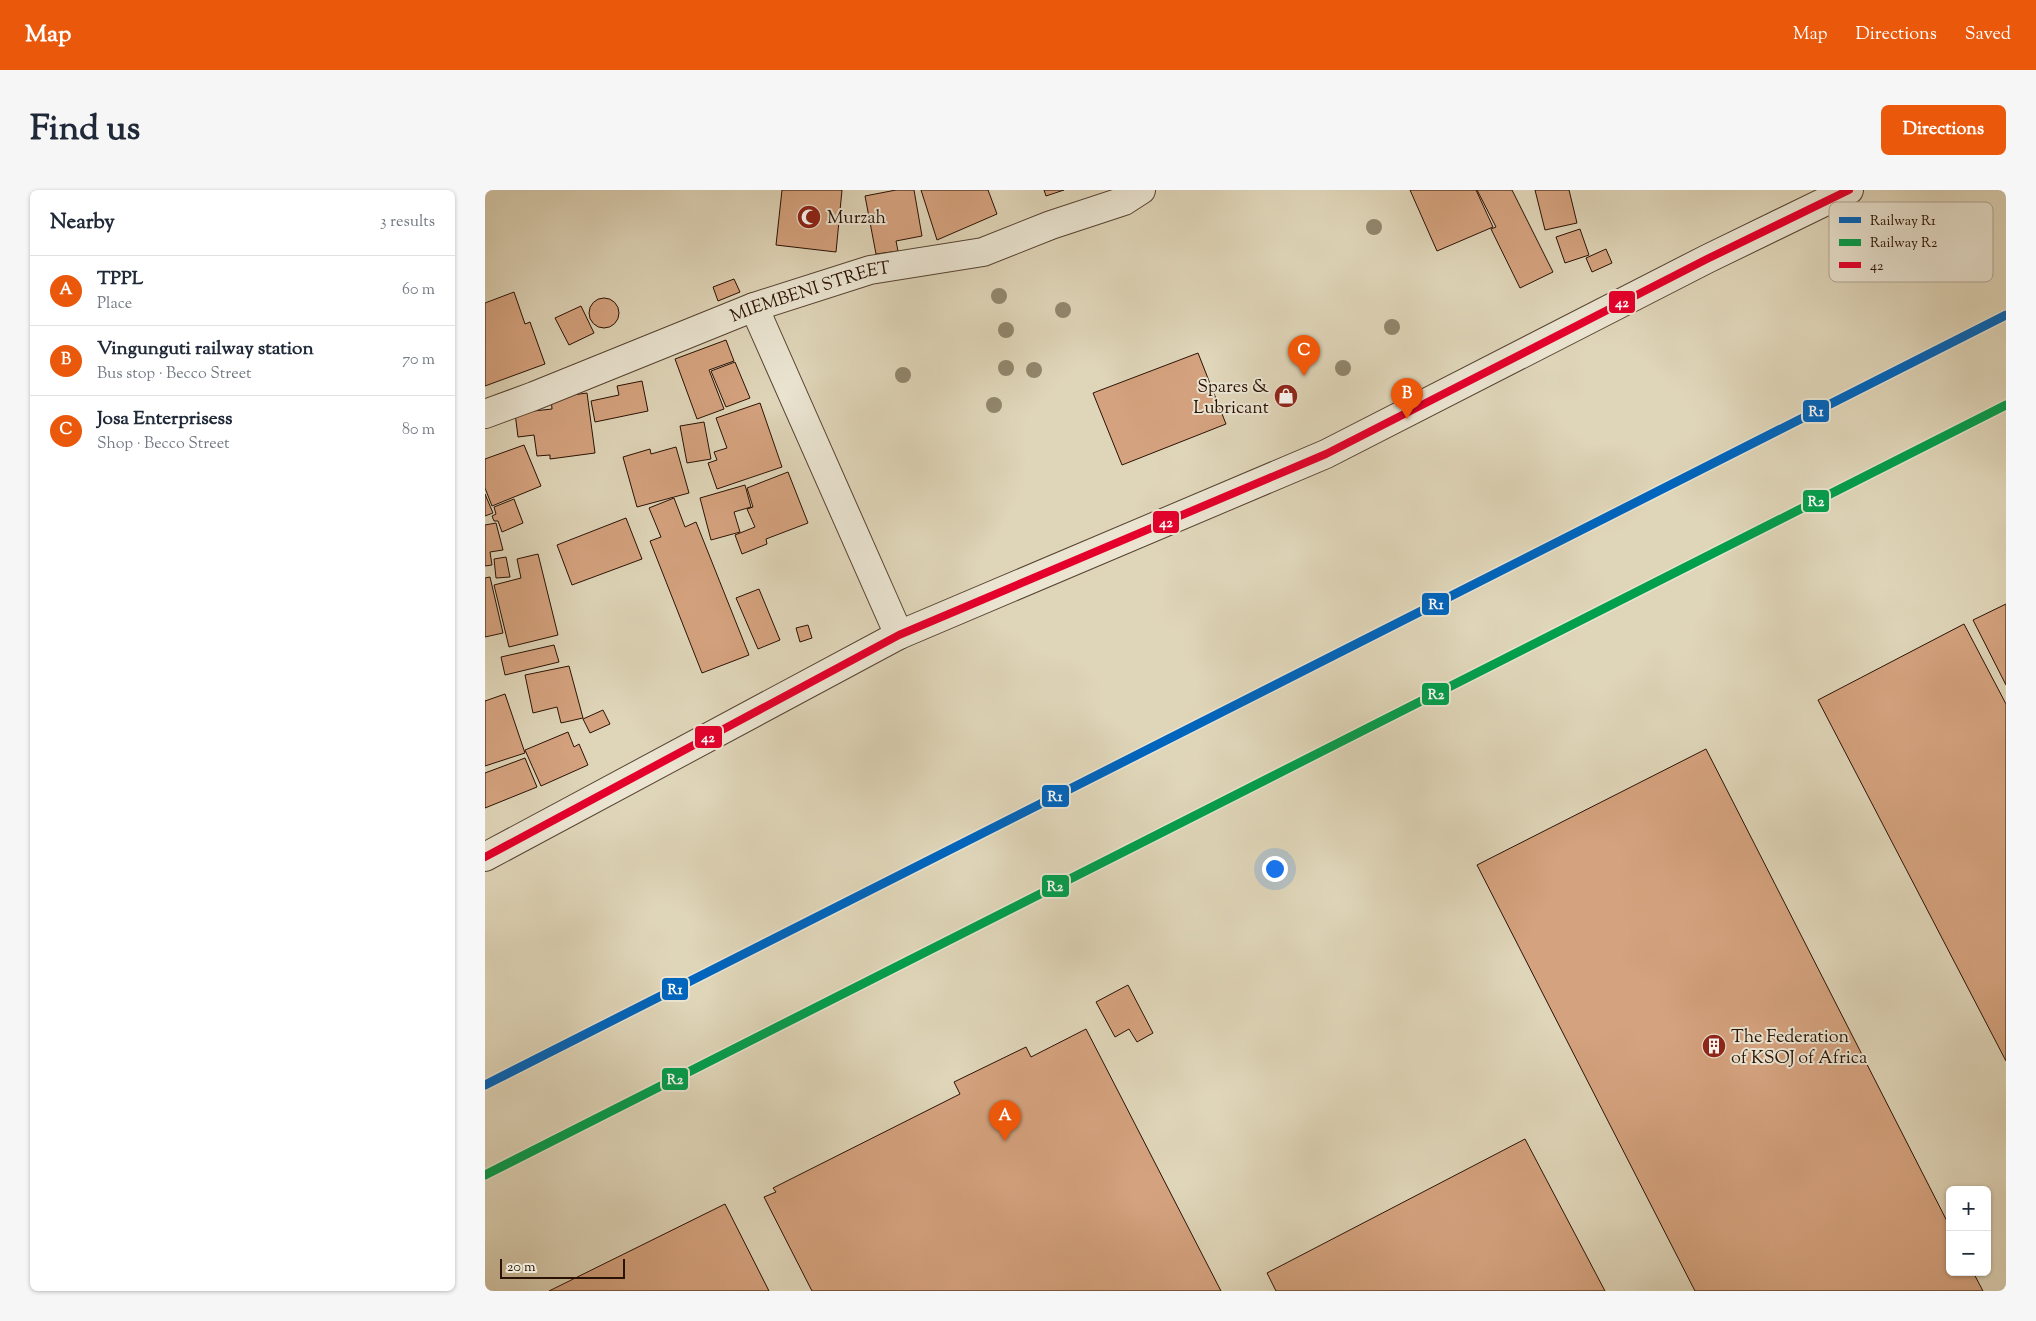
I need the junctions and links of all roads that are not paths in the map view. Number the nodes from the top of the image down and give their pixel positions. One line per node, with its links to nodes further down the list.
1 (1141, 190): 3 (street, MIEMBENI STREET)
2 (1849, 190): 5 (street)
3 (754, 307): 4 (street, MIEMBENI STREET); 5 (street)
4 (485, 414)
5 (899, 635): 6 (street)
6 (485, 857)

